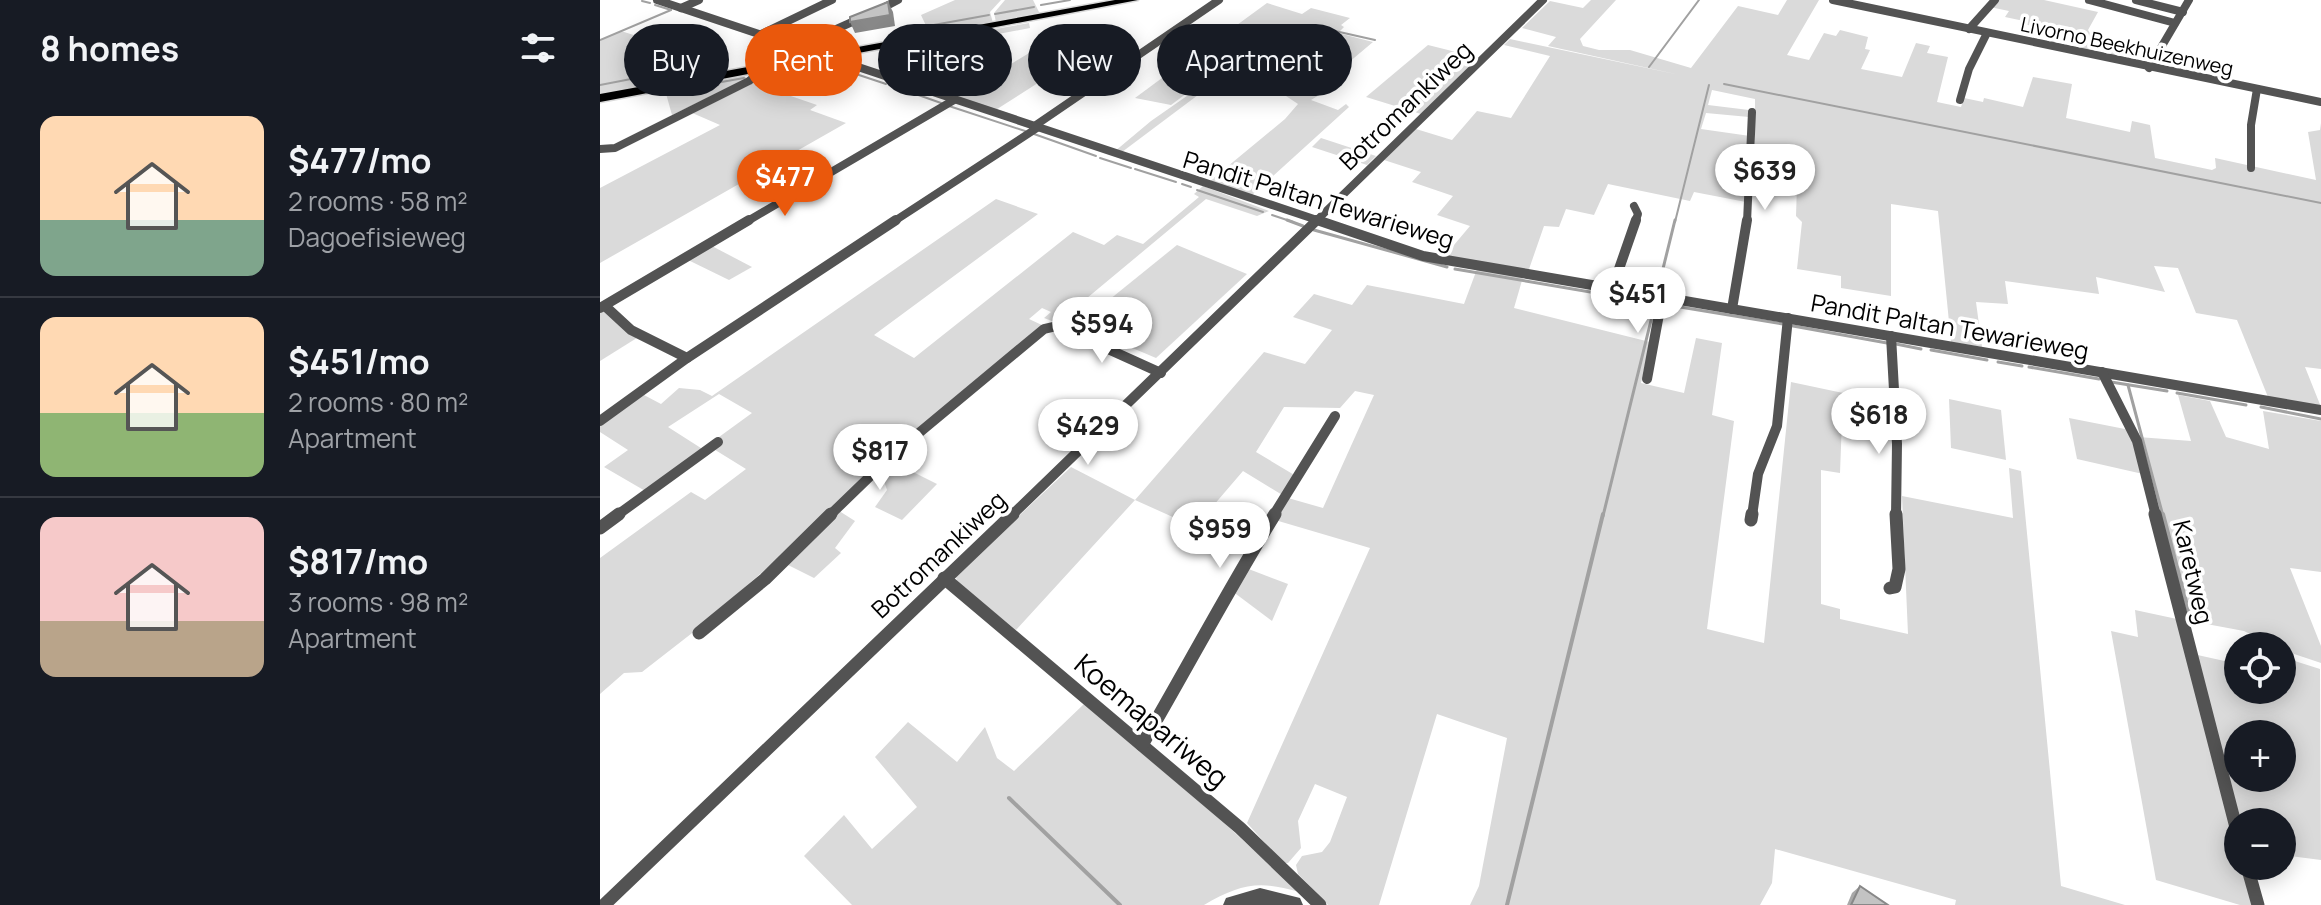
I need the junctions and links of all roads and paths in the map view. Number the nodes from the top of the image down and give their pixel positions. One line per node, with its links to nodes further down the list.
1 (657, 0): 13 (street, Pandit Paltan Tewarieweg)
2 (699, 0): 13 (street)
3 (832, 0): 16 (street)
4 (898, 0): 17 (street)
5 (1133, 0): 21 (main road)
6 (1219, 0): 32 (street)
7 (1543, 0): 36 (street, Botromankiweg)
8 (1833, 0): 19 (street, Livorno Beekhuizenweg)
9 (1995, 0): 19 (street)
10 (2089, 0): 15 (street)
11 (2136, 0): 14 (street)
12 (2189, 0): 14 (street)
13 (682, 4): 18 (street, Pandit Paltan Tewarieweg)
14 (2183, 12): 15 (street)
15 (2175, 23): 22 (street)
16 (782, 24)
17 (846, 24)
18 (745, 29)
19 (1969, 29): 20 (street, Livorno Beekhuizenweg)
20 (1987, 33): 22 (street, Livorno Beekhuizenweg); 29 (street)
21 (862, 50)
22 (2149, 68): 26 (street, Livorno Beekhuizenweg)
23 (862, 70): 28 (street, Pandit Paltan Tewarieweg)
24 (745, 71): 27 (main road)
25 (745, 83): 33 (street)
26 (2257, 89): 30 (street, Livorno Beekhuizenweg); 34 (street)
27 (600, 98)
28 (954, 100): 32 (street, Pandit Paltan Tewarieweg); 39 (street)
29 (1960, 100)
30 (2321, 102)
31 (1752, 112): 40 (street)
32 (1035, 128): 36 (street, Pandit Paltan Tewarieweg); 43 (street)
33 (600, 149)
34 (2251, 168)
35 (1634, 206): 37 (street)
36 (1315, 222): 37 (street, Pandit Paltan Tewarieweg); 45 (street, Botromankiweg)
37 (1612, 289): 38 (street, Pandit Paltan Tewarieweg)
38 (1662, 298): 40 (street, Pandit Paltan Tewarieweg); 46 (street)
39 (602, 307): 43 (street)
40 (1732, 309): 41 (street, Pandit Paltan Tewarieweg)
41 (1788, 318): 42 (street, Pandit Paltan Tewarieweg); 51 (street)
42 (1891, 336): 44 (street, Pandit Paltan Tewarieweg); 54 (street)
43 (687, 358): 49 (street)
44 (2102, 372): 47 (street, Pandit Paltan Tewarieweg); 57 (street, Karetweg)
45 (1161, 373): 53 (street, Botromankiweg); 55 (street)
46 (1647, 379)
47 (2321, 410)
48 (1335, 416): 56 (street)
49 (600, 421)
50 (718, 442): 52 (street)
51 (1751, 520)
52 (600, 528)
53 (944, 578): 56 (street, Koemapariweg); 59 (street, Botromankiweg)
54 (1890, 588)
55 (699, 633)
56 (1142, 745): 62 (street, Koemapariweg)
57 (2231, 808)
58 (2251, 880): 63 (street)
59 (604, 905)
60 (1233, 905): 61 (street)
61 (1293, 905)
62 (1320, 905)
63 (2258, 905)

